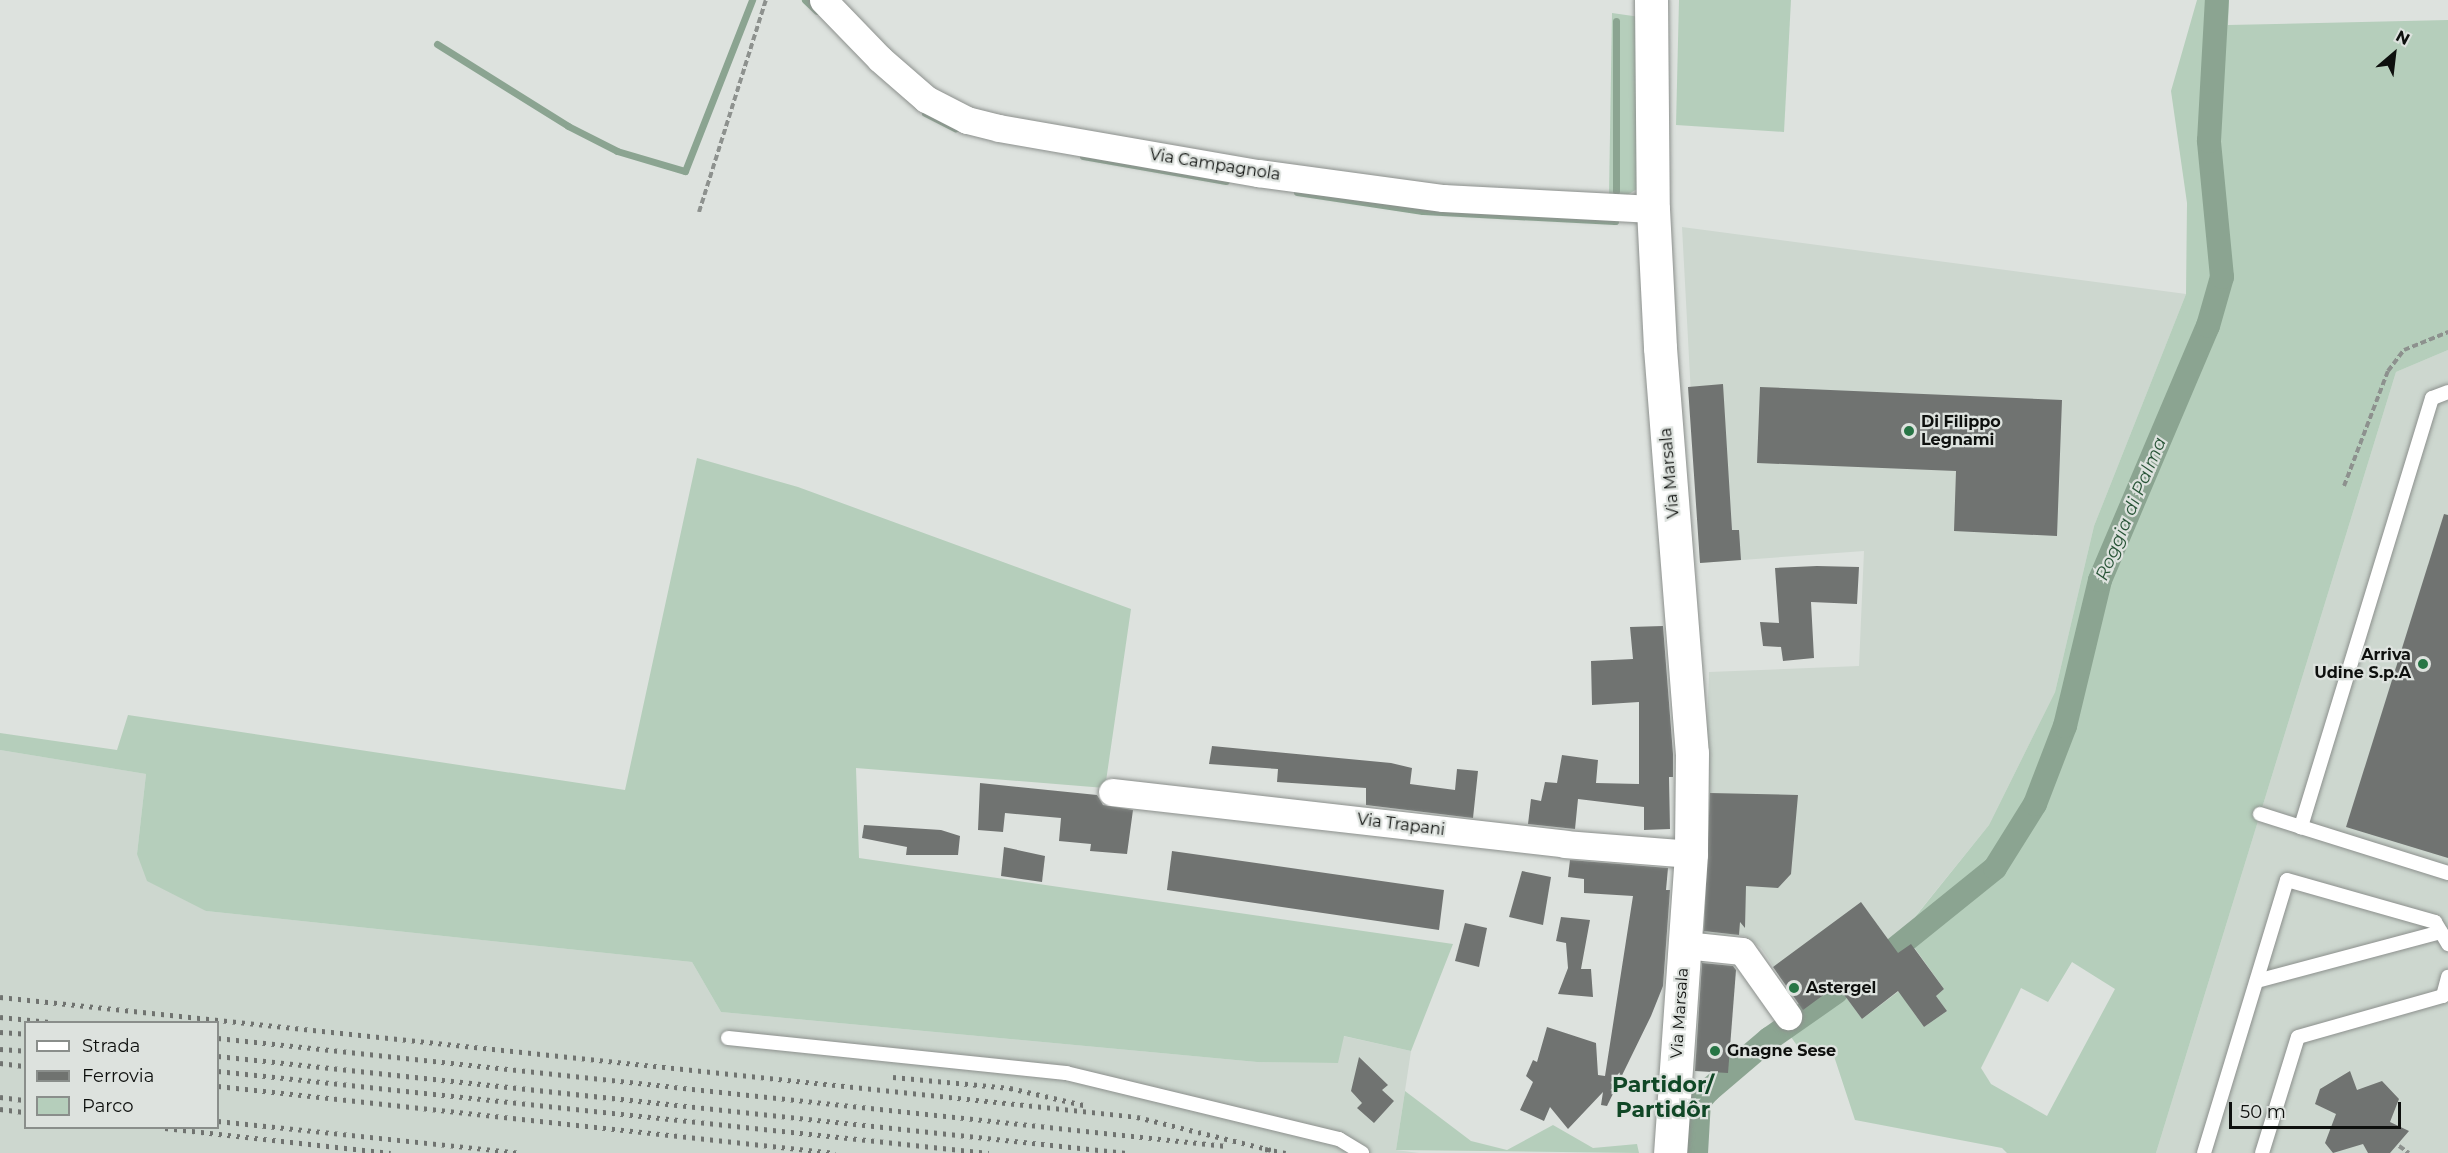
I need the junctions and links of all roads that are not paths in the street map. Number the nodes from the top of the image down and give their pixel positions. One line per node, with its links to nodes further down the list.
1 (823, 0): 3 (street, Via Campagnola)
2 (1651, 0): 3 (street, Via Marsala)
3 (1653, 209): 8 (street, Via Marsala)
4 (2448, 392): 7 (lane)
5 (1112, 792): 8 (street, Via Trapani)
6 (2260, 814): 7 (lane)
7 (2301, 827): 9 (lane)
8 (1691, 854): 11 (street, Via Marsala)
9 (2448, 873)
10 (2445, 938): 13 (lane); 13 (lane)
11 (1685, 945): 14 (street, Via Marsala); 17 (street, Via Marsala)
12 (2448, 977): 19 (lane)
13 (2257, 981): 18 (lane)
14 (1788, 1016)
15 (728, 1038): 16 (lane)
16 (1362, 1153)
17 (1670, 1153)
18 (2204, 1153)
19 (2262, 1153)

